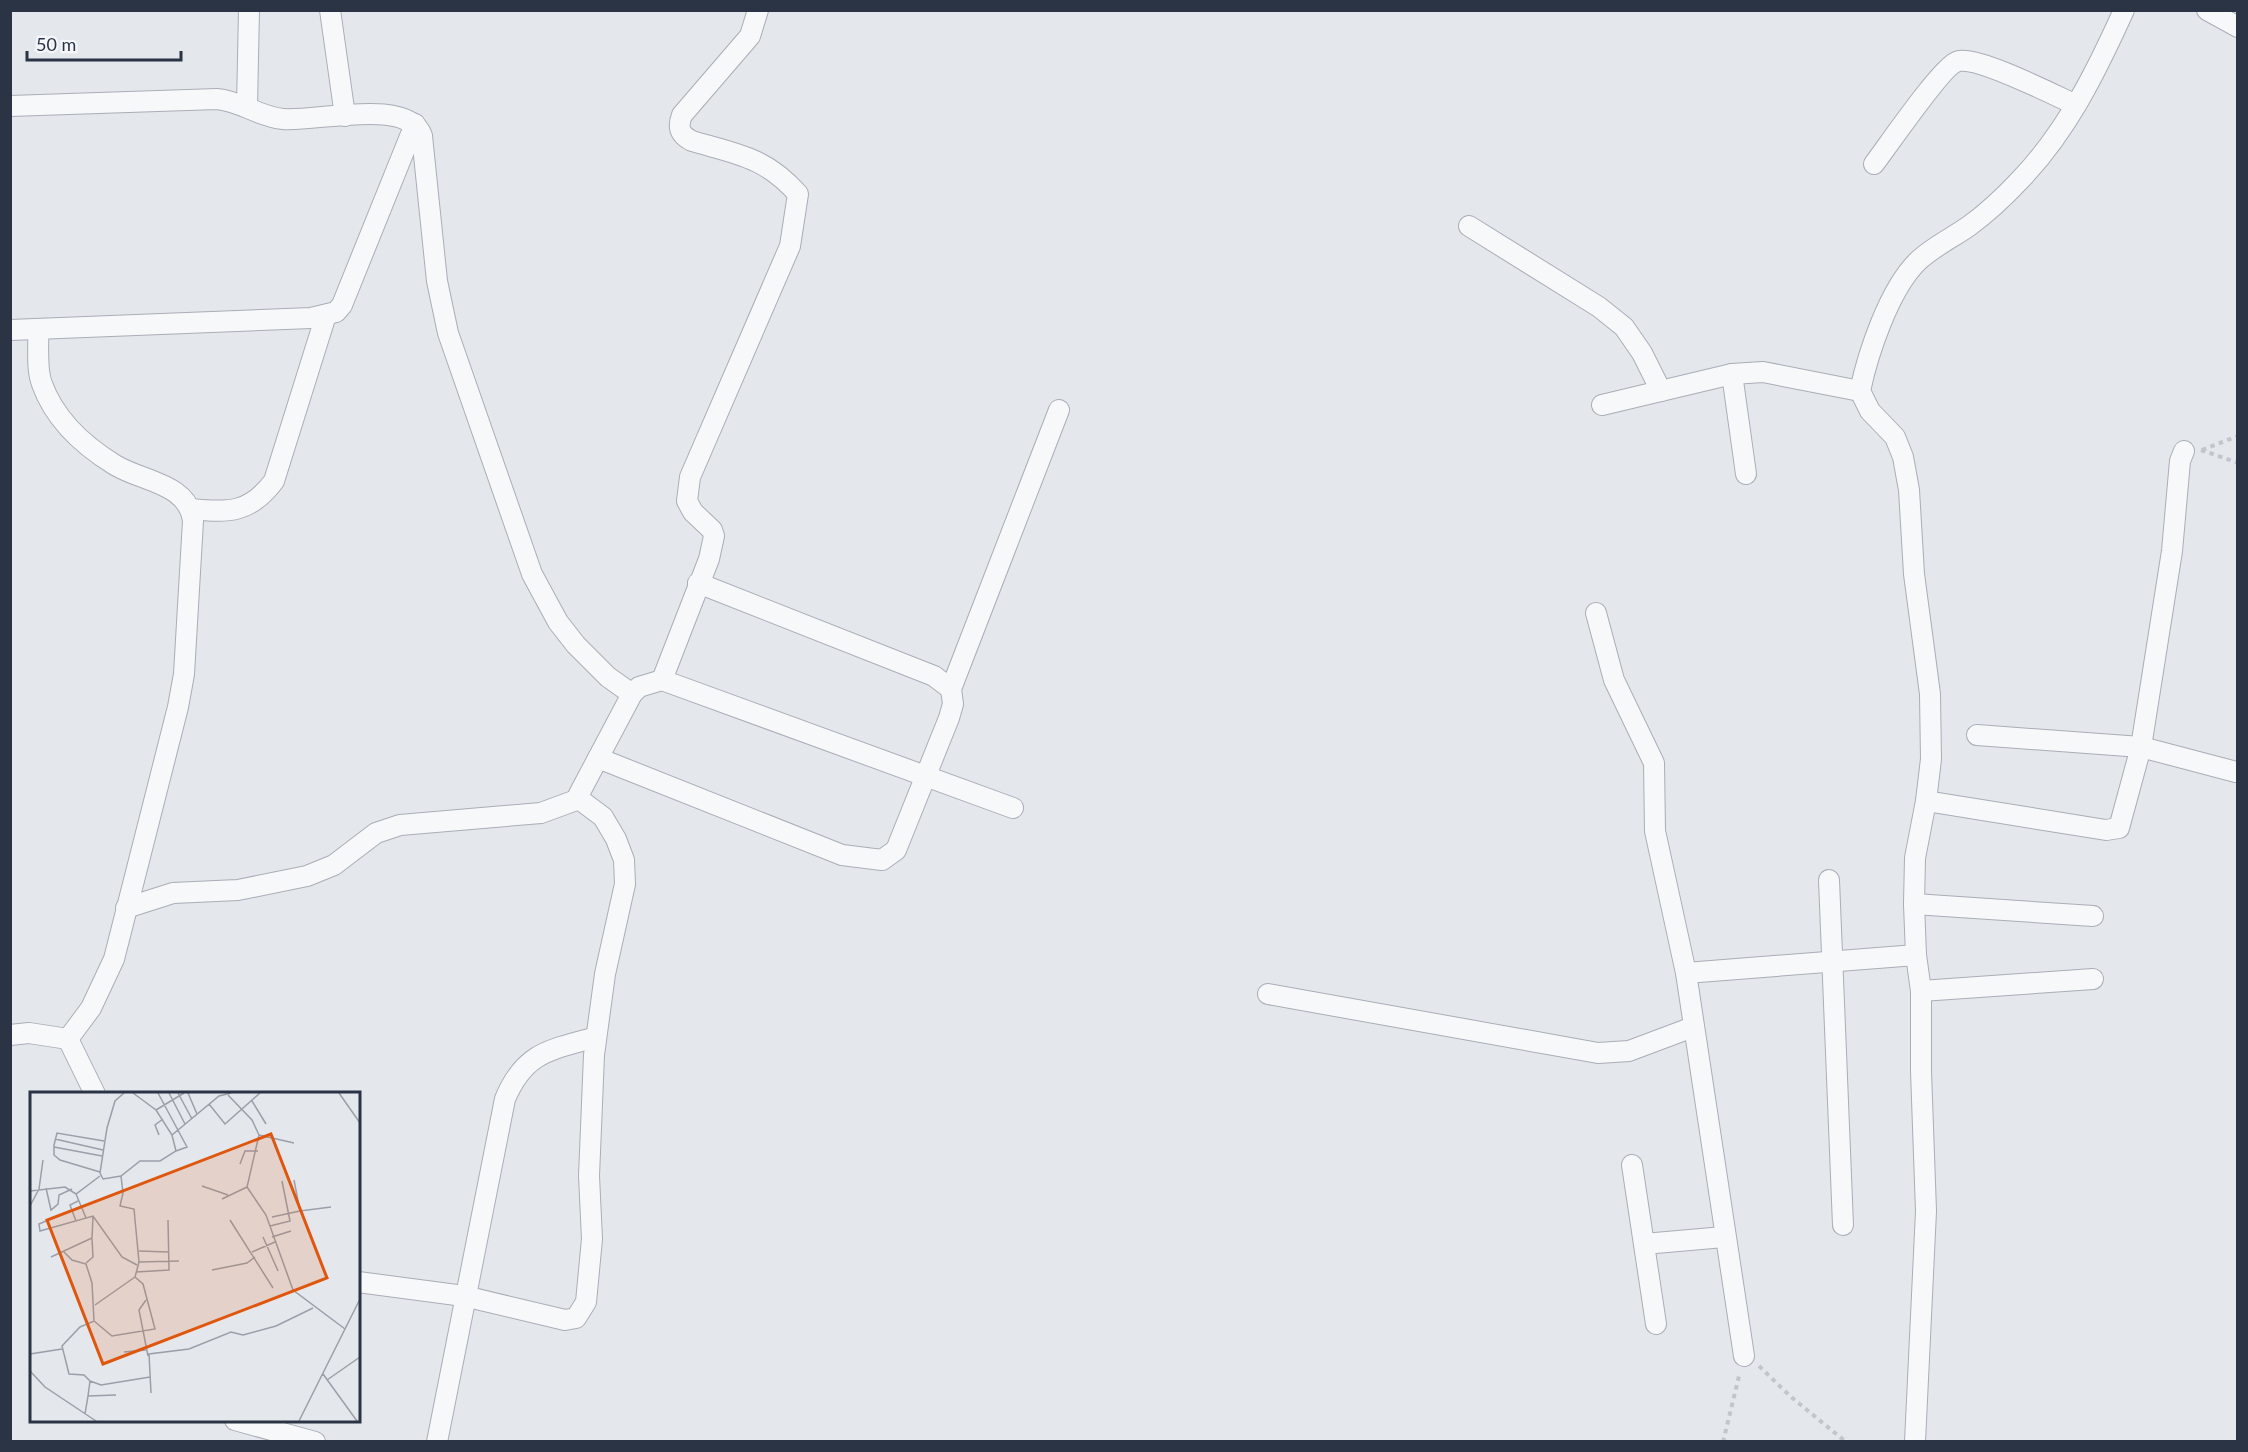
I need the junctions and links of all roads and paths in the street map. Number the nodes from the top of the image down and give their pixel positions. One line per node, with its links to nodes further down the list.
1 (249, 10): 9 (street)
2 (330, 10): 10 (street)
3 (758, 10): 27 (street)
4 (2124, 10): 7 (street)
5 (2207, 10): 6 (street)
6 (2238, 27)
7 (2076, 105): 12 (street); 19 (street)
8 (10, 106): 9 (street)
9 (247, 107): 10 (street)
10 (345, 116): 11 (street)
11 (415, 124): 14 (street); 31 (street)
12 (1874, 164)
13 (1469, 226): 18 (street)
14 (326, 315): 15 (street); 26 (street)
15 (38, 329): 16 (street); 26 (street)
16 (10, 330)
17 (1732, 374): 18 (street); 19 (street); 25 (street)
18 (1661, 391): 20 (street)
19 (1860, 391): 38 (street)
20 (1602, 405)
21 (1059, 410): 30 (street)
22 (2238, 436): 23 (path)
23 (2193, 451): 24 (path); 33 (street)
24 (2238, 462)
25 (1746, 474)
26 (191, 509): 42 (street)
27 (698, 583): 29 (street); 30 (street)
28 (1596, 613): 46 (street)
29 (662, 680): 31 (street); 36 (street)
30 (951, 689): 36 (street)
31 (632, 694): 34 (street)
32 (1977, 735): 33 (street)
33 (2141, 747): 35 (street); 38 (street)
34 (598, 759): 36 (street); 37 (street)
35 (2237, 770)
36 (926, 777): 39 (street)
37 (579, 799): 42 (street); 52 (street)
38 (1926, 801): 41 (street)
39 (1013, 808)
40 (1829, 880): 45 (street)
41 (1914, 904): 43 (street); 44 (street)
42 (126, 908): 53 (street)
43 (2093, 916)
44 (1916, 955): 45 (street); 48 (street)
45 (1835, 960): 46 (street); 56 (street)
46 (1686, 973): 50 (street)
47 (2092, 979): 48 (street)
48 (1921, 991): 69 (street)
49 (1268, 994): 50 (street)
50 (1693, 1027): 57 (street)
51 (10, 1035): 53 (street)
52 (596, 1037): 60 (street); 60 (street)
53 (68, 1039): 54 (street)
54 (93, 1092)
55 (1632, 1165): 58 (street)
56 (1843, 1225)
57 (1724, 1237): 58 (street); 62 (street)
58 (1644, 1244): 61 (street)
59 (360, 1282): 60 (street)
60 (464, 1296): 66 (street)
61 (1656, 1324)
62 (1744, 1356): 67 (path); 68 (path)
63 (248, 1422): 64 (street)
64 (275, 1426): 65 (street)
65 (315, 1442)
66 (437, 1442)
67 (1723, 1442)
68 (1846, 1442)
69 (1915, 1442)

